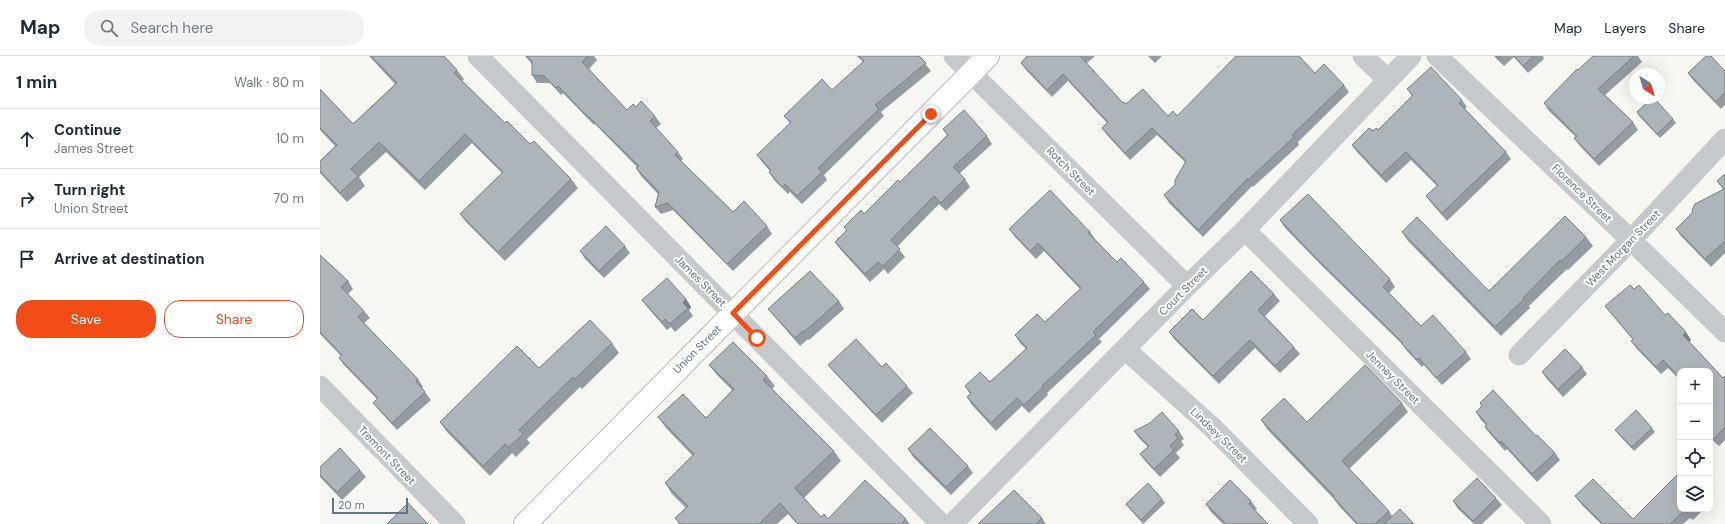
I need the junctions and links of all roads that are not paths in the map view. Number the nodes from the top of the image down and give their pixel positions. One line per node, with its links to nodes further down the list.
1 (478, 56): 13 (street, James Street)
2 (954, 56): 7 (street, Rotch Street)
3 (988, 56): 7 (main road, Union Street)
4 (1363, 56): 8 (street)
5 (1411, 56): 8 (street, Court Street)
6 (1437, 56): 11 (street, Florence Street)
7 (971, 72): 12 (street, Rotch Street); 13 (main road, Union Street)
8 (1388, 80): 10 (street, Court Street)
9 (1725, 139): 11 (street, West Morgan Street)
10 (1246, 230): 12 (street, Court Street); 23 (street, Jenney Street)
11 (1631, 240): 14 (street, Florence Street); 16 (street, West Morgan Street)
12 (1188, 286): 15 (street, Court Street)
13 (733, 313): 19 (main road, Union Street); 20 (street, James Street)
14 (1725, 332)
15 (1126, 350): 21 (street, Court Street); 22 (street, Lindsey Street)
16 (1519, 354)
17 (320, 386): 18 (street, Tremont Street)
18 (455, 524)
19 (525, 524)
20 (941, 524)
21 (952, 524)
22 (1308, 524)
23 (1541, 524)

